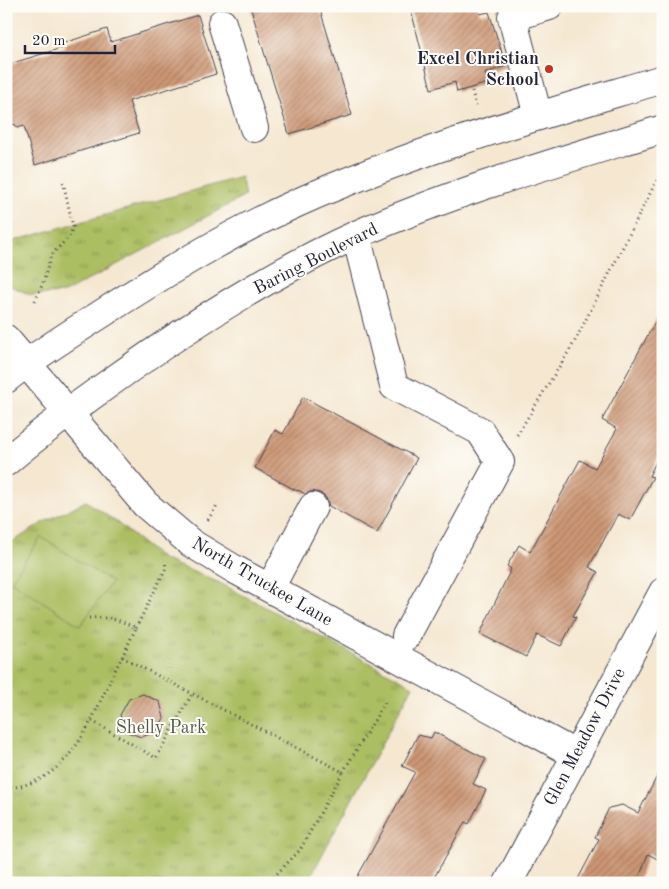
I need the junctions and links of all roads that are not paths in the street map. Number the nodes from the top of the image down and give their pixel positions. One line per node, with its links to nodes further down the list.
1 (549, 6): 2 (main road)
2 (511, 12): 5 (main road)
3 (222, 23): 6 (main road)
4 (663, 79): 5 (main road)
5 (538, 116): 10 (main road)
6 (254, 128)
7 (663, 129): 8 (main road, Baring Boulevard)
8 (356, 235): 11 (main road, Baring Boulevard); 16 (main road)
9 (6, 339): 10 (main road, North Truckee Lane)
10 (16, 371): 11 (main road, North Truckee Lane)
11 (68, 413): 12 (main road, Baring Boulevard); 14 (main road, North Truckee Lane)
12 (6, 462)
13 (313, 507): 14 (main road)
14 (270, 588): 17 (main road, North Truckee Lane)
15 (663, 592): 17 (main road, Glen Meadow Drive)
16 (406, 636)
17 (575, 754): 18 (main road, Glen Meadow Drive)
18 (508, 883)

